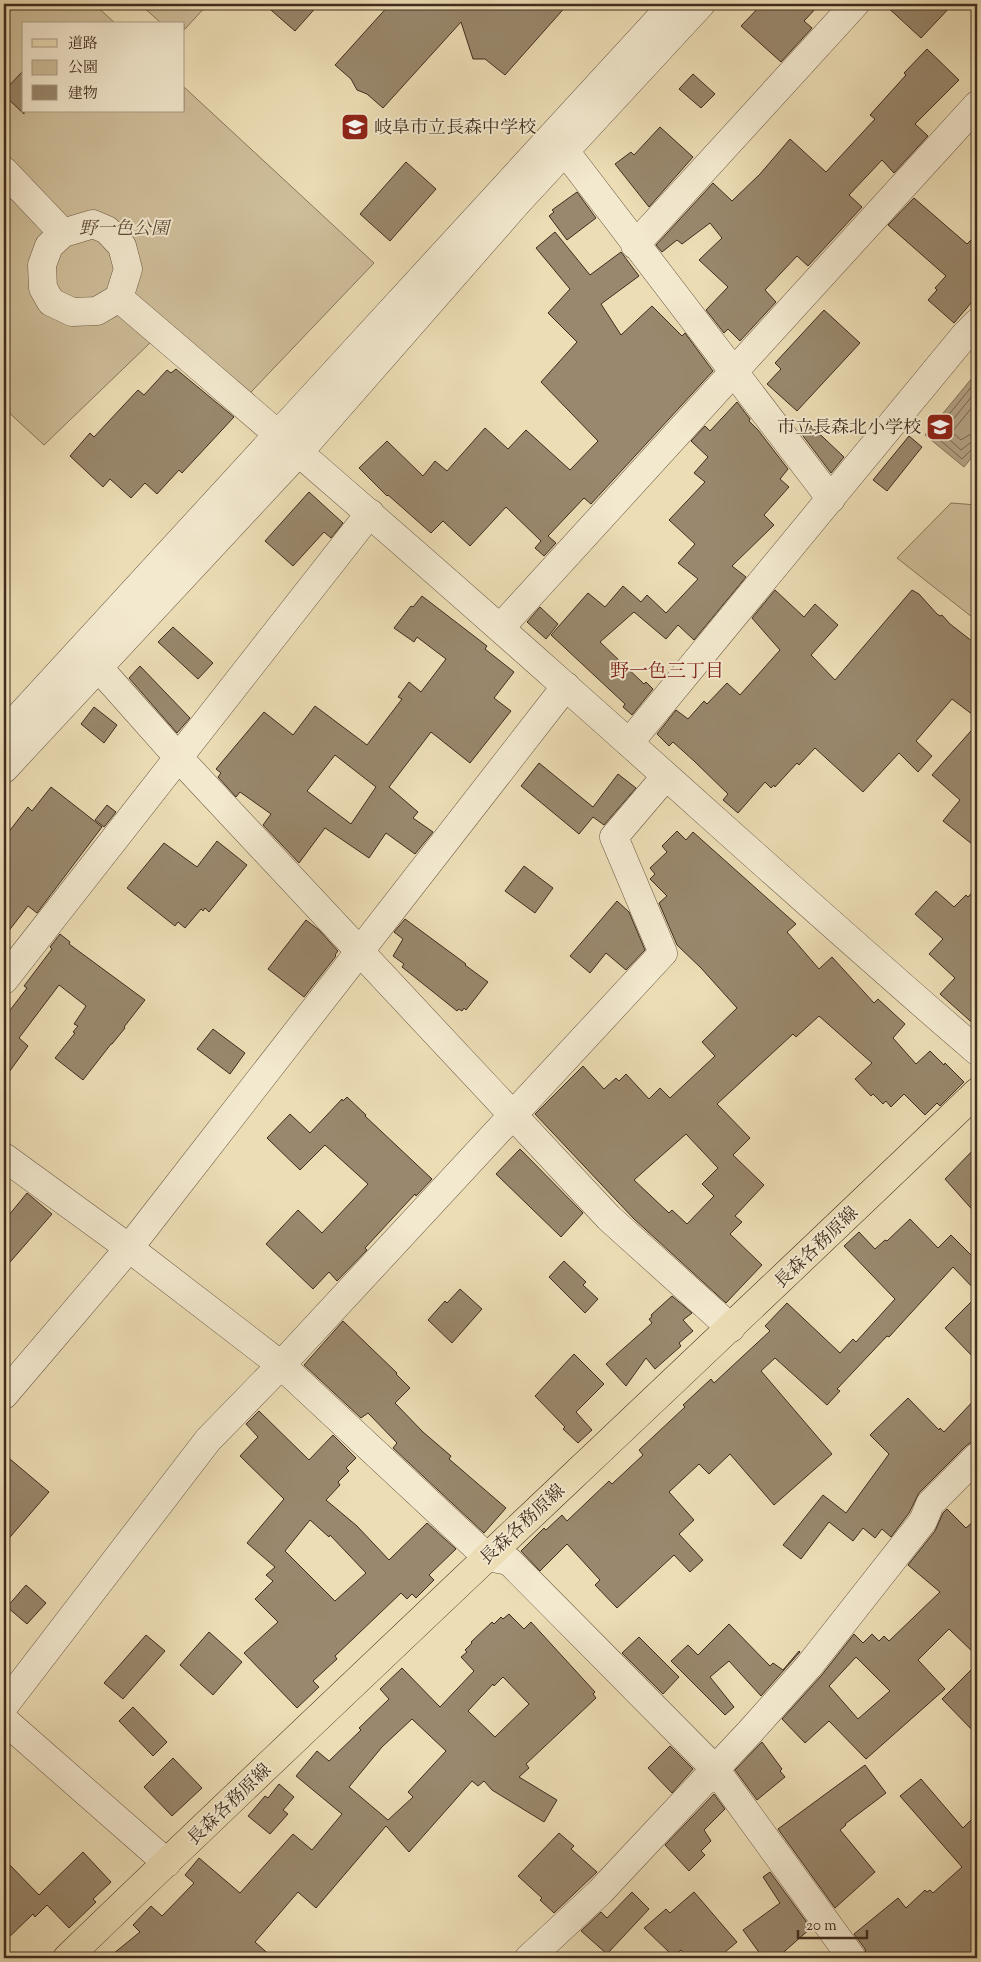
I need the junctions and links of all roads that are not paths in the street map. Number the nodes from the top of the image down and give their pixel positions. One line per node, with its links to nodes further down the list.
1 (673, 4): 12 (street)
2 (701, 4): 5 (street)
3 (854, 4): 8 (street)
4 (977, 105): 11 (street)
5 (564, 151): 8 (street); 13 (street)
6 (4, 171): 7 (street)
7 (63, 233): 9 (street); 9 (street)
8 (635, 245): 11 (street)
9 (120, 298): 12 (street)
10 (977, 323): 14 (street)
11 (734, 372): 14 (street); 16 (street)
12 (278, 433): 13 (street); 19 (street)
13 (300, 451): 15 (street); 17 (street)
14 (831, 499): 20 (street)
15 (370, 514): 16 (street); 21 (street)
16 (500, 628): 18 (street)
17 (98, 667): 21 (street); 22 (street)
18 (566, 686): 20 (street); 24 (street)
19 (4, 732)
20 (629, 743): 23 (street)
21 (178, 757): 24 (street); 25 (street)
22 (4, 769)
23 (666, 776): 26 (street); 28 (street)
24 (360, 951): 28 (street); 30 (street)
25 (4, 980)
26 (977, 1051)
27 (977, 1092): 31 (main road, 長森各務原線)
28 (512, 1116): 31 (street); 32 (street)
29 (4, 1157): 30 (street)
30 (129, 1248): 32 (street); 33 (street)
31 (731, 1328): 35 (main road, 長森各務原線)
32 (281, 1365): 35 (street); 36 (street)
33 (4, 1395)
34 (977, 1457): 38 (street)
35 (486, 1557): 38 (street); 39 (main road, 長森各務原線)
36 (4, 1706)
37 (4, 1720): 39 (street)
38 (715, 1769): 41 (street); 42 (street)
39 (167, 1863): 40 (main road, 長森各務原線)
40 (75, 1956)
41 (529, 1958)
42 (852, 1958)

